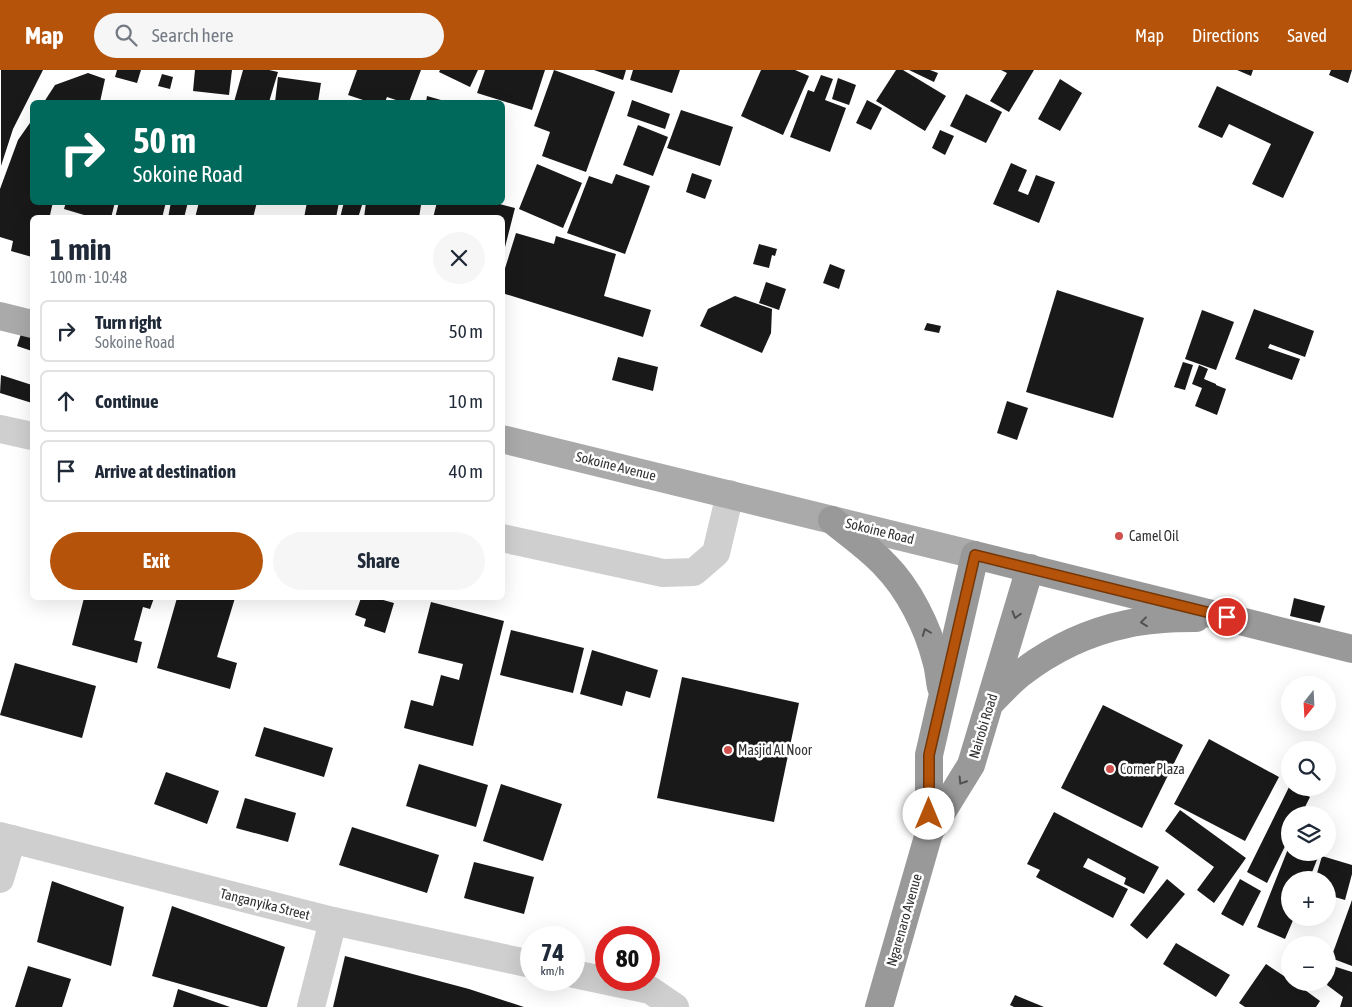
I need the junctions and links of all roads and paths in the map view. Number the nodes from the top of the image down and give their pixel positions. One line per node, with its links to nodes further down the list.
1 (0, 316): 2 (main road)
2 (30, 324)
3 (0, 429): 4 (street)
4 (30, 436)
5 (505, 440): 6 (main road, Sokoine Avenue)
6 (730, 494): 7 (main road, Sokoine Road); 8 (street)
7 (832, 520): 9 (main road, Sokoine Road); 13 (highway, one-way to 7)
8 (505, 539)
9 (975, 555): 10 (highway, Sokoine Road); 13 (highway)
10 (1030, 568): 11 (highway, Sokoine Road); 14 (highway, Nairobi Road, one-way to 14)
11 (1227, 617): 12 (highway, Sokoine Road); 14 (highway, one-way to 14)
12 (1352, 649)
13 (942, 696): 15 (highway)
14 (990, 702): 15 (highway, Nairobi Road, one-way to 15)
15 (929, 833): 23 (highway, Ngarenaro Avenue)
16 (6, 837): 17 (street); 18 (street, Tanganyika Street)
17 (0, 879)
18 (333, 921): 19 (street, Tanganyika Street); 21 (street)
19 (520, 962)
20 (585, 976): 22 (street)
21 (311, 1007)
22 (675, 1007)
23 (879, 1007)

